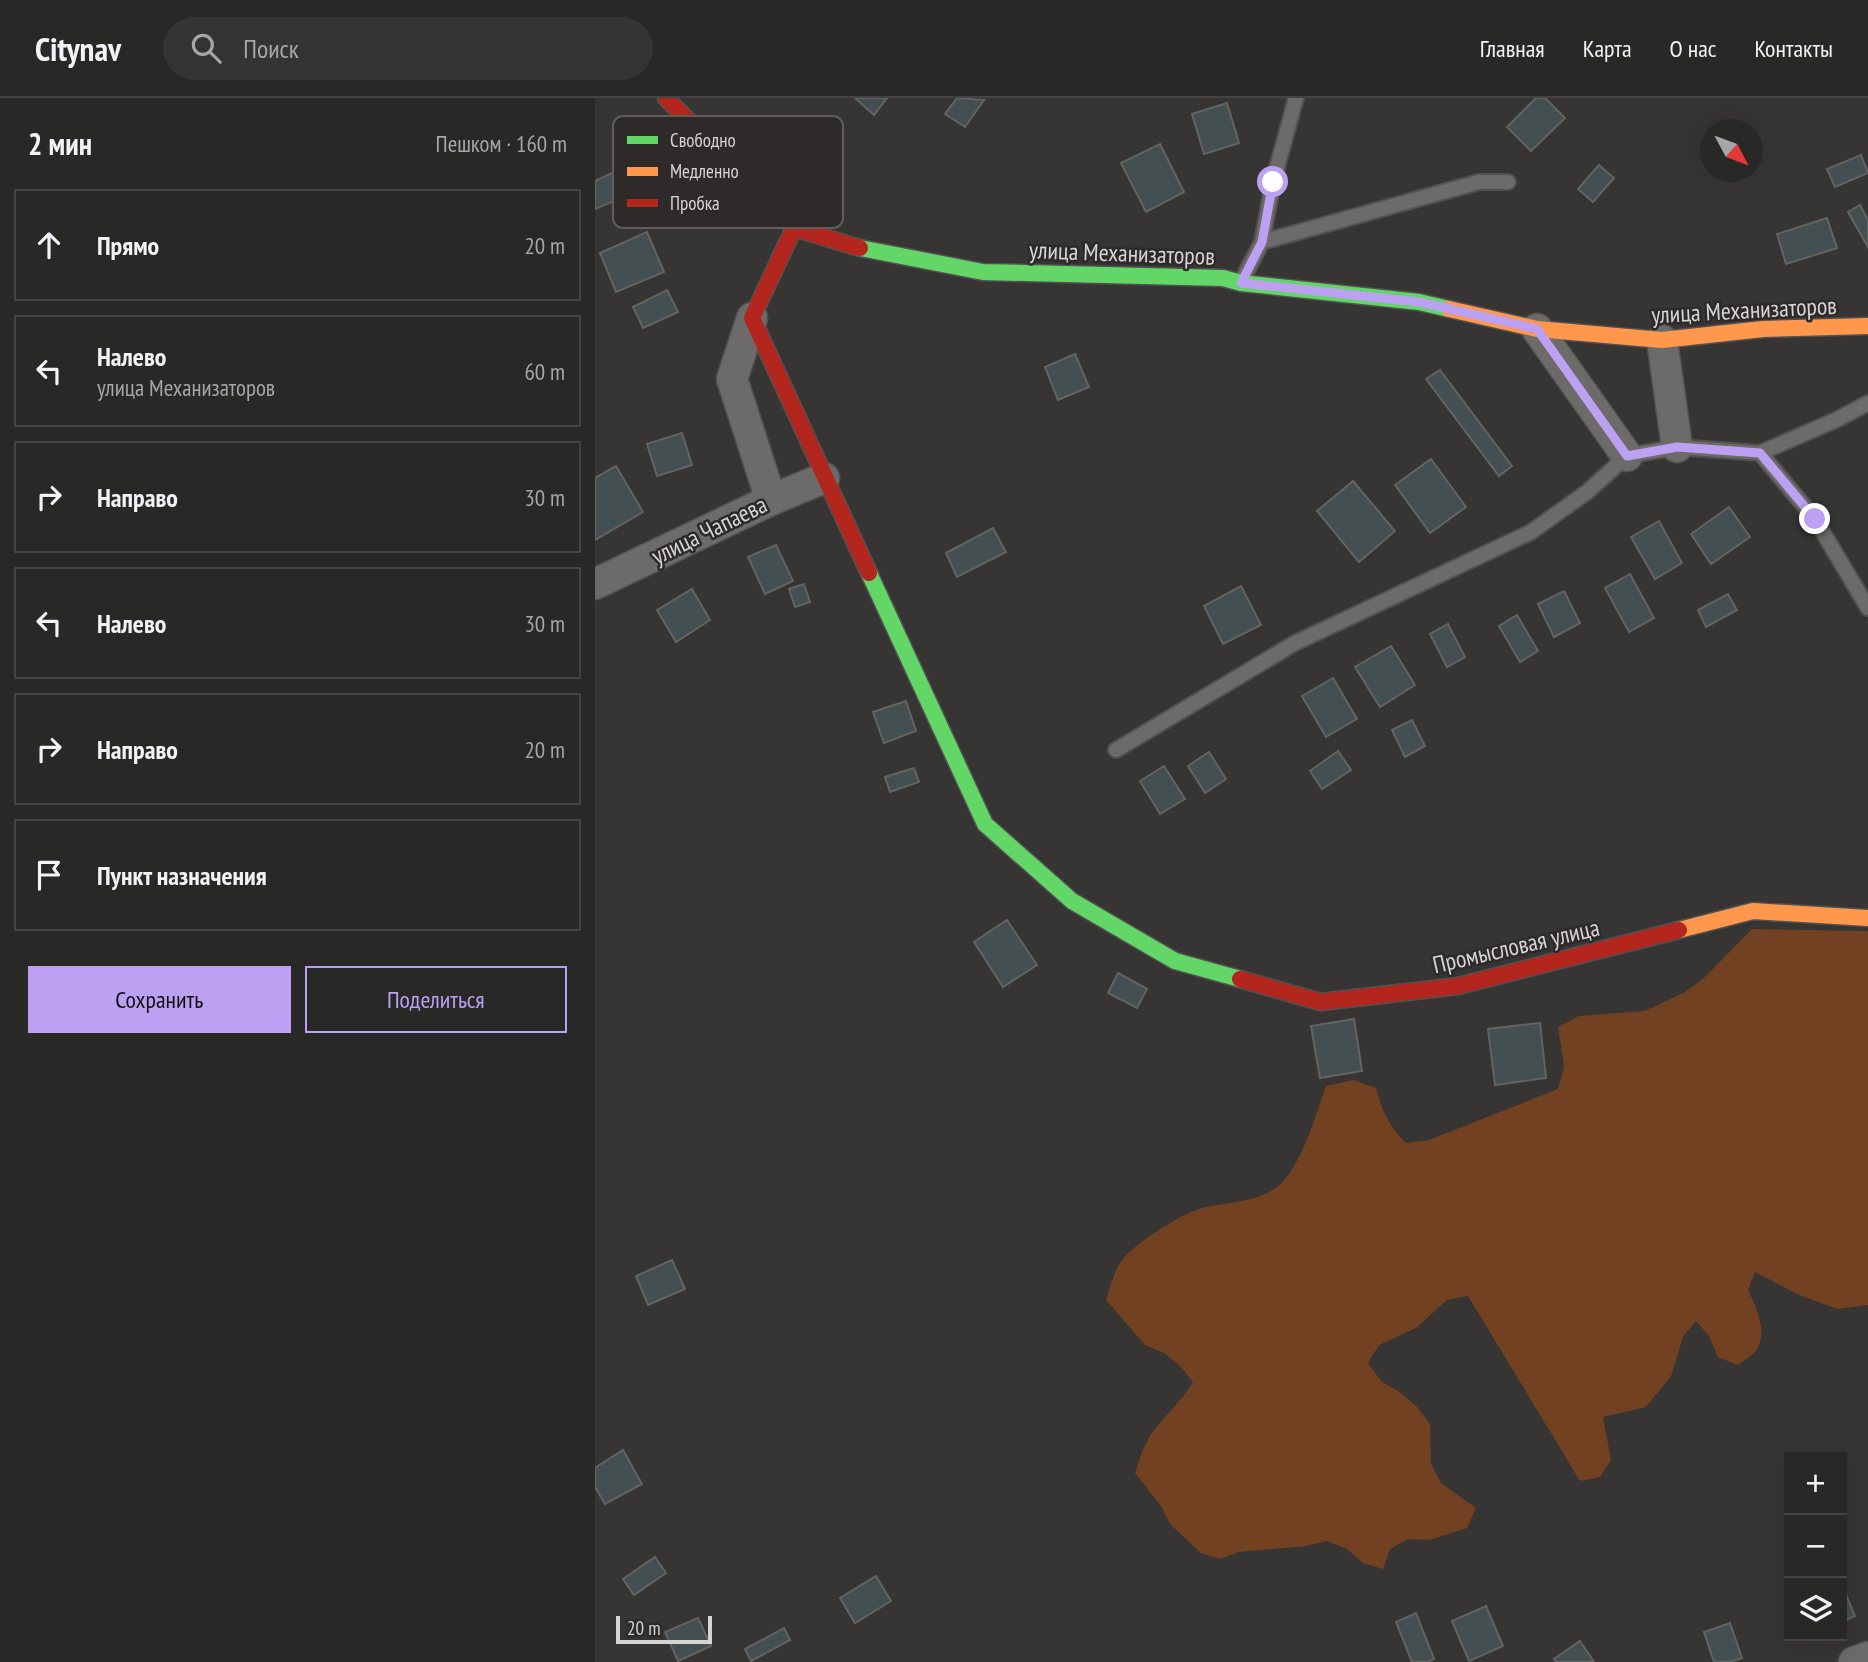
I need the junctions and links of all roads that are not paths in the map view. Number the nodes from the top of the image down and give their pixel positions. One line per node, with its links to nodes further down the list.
1 (666, 98): 3 (street, улица Механизаторов)
2 (1296, 98): 6 (lane)
3 (684, 116)
4 (1508, 182): 6 (lane)
5 (794, 228): 7 (street, улица Механизаторов); 8 (street)
6 (1262, 242): 7 (lane)
7 (1241, 283): 10 (street, улица Механизаторов)
8 (752, 318): 16 (street); 17 (street)
9 (1868, 327): 11 (street, улица Механизаторов)
10 (1537, 329): 11 (street, улица Механизаторов); 15 (street)
11 (1662, 340): 13 (street)
12 (1868, 403): 14 (lane)
13 (1677, 447): 14 (lane); 15 (lane)
14 (1760, 453): 19 (lane)
15 (1627, 456): 20 (lane)
16 (824, 478): 17 (street, улица Чапаева); 21 (street, Промысловая улица)
17 (771, 500): 18 (street, улица Чапаева)
18 (595, 584)
19 (1868, 608)
20 (1116, 750)
21 (1868, 918)
22 (1868, 1657): 23 (street)
23 (1854, 1662)

